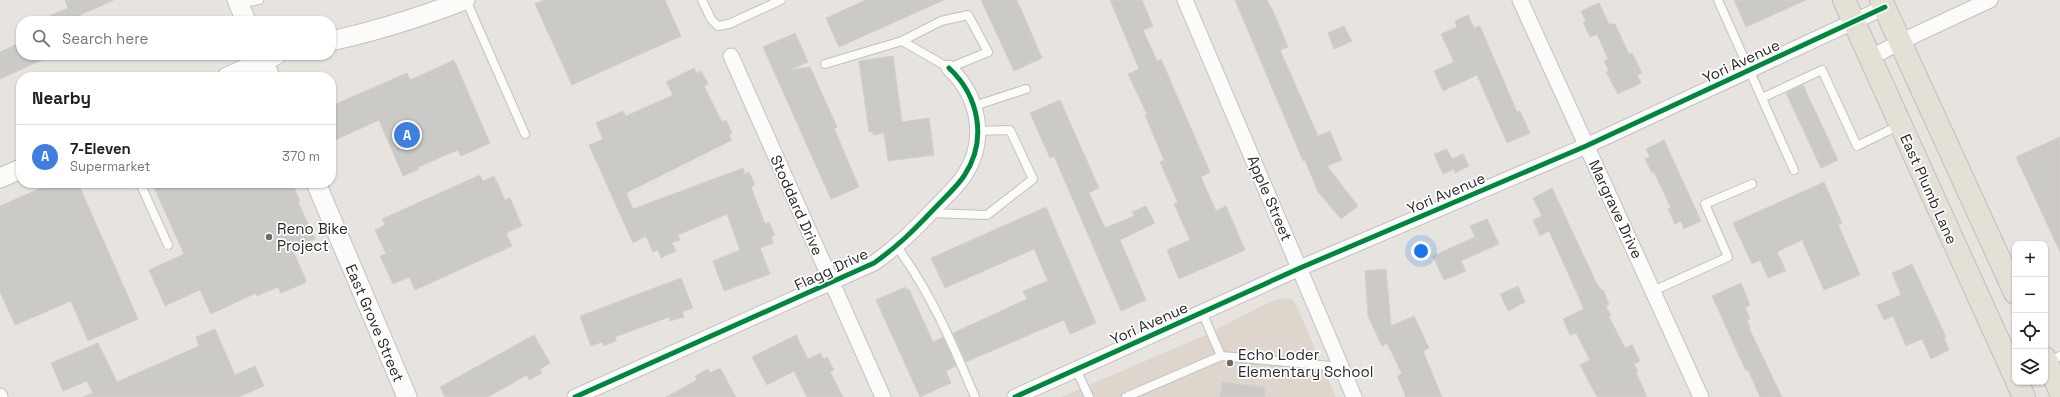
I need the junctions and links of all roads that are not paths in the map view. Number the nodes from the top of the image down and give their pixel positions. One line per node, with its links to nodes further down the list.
1 (259, 0): 10 (lane)
2 (465, 0): 14 (street); 29 (lane)
3 (702, 0): 4 (lane)
4 (781, 0)
5 (1185, 0): 40 (street, Apple Street)
6 (1520, 0): 30 (street, Margrave Drive)
7 (1718, 0): 22 (lane)
8 (1844, 0): 13 (main road, East Plumb Lane)
9 (1990, 0): 16 (street)
10 (238, 2): 12 (street)
11 (1883, 4): 13 (street, Yori Avenue); 16 (main road)
12 (244, 16)
13 (1854, 22): 18 (main road, East Plumb Lane); 22 (street, Yori Avenue)
14 (336, 40)
15 (902, 41): 20 (lane); 21 (lane); 21 (lane)
16 (1900, 42): 18 (street); 42 (main road)
17 (731, 56): 41 (street, Stoddard Drive)
18 (1870, 58): 27 (main road, East Plumb Lane)
19 (268, 62): 23 (street)
20 (825, 64)
21 (949, 68): 26 (street, Flagg Drive)
22 (1749, 70): 25 (lane); 30 (street, Yori Avenue)
23 (241, 72)
24 (1026, 89): 26 (lane)
25 (1762, 98): 27 (lane); 31 (lane)
26 (974, 106): 28 (street, Flagg Drive)
27 (1901, 125): 49 (main road, East Plumb Lane)
28 (977, 131): 37 (street, Flagg Drive); 37 (lane)
29 (525, 134)
30 (1586, 146): 40 (street, Yori Avenue); 43 (street, Margrave Drive)
31 (1794, 170)
32 (16, 171): 33 (street)
33 (0, 178)
34 (1752, 184): 43 (lane)
35 (142, 188): 38 (lane)
36 (318, 188): 52 (street, East Grove Street)
37 (930, 212): 39 (street, Flagg Drive)
38 (168, 245)
39 (897, 247): 41 (street, Flagg Drive); 55 (lane)
40 (1300, 268): 44 (street, Yori Avenue); 47 (street, Apple Street)
41 (832, 282): 53 (street, Flagg Drive); 54 (street, Stoddard Drive)
42 (2012, 286)
43 (1653, 290): 60 (street, Margrave Drive)
44 (1202, 312): 45 (lane); 48 (street, Yori Avenue)
45 (1221, 356): 47 (lane); 58 (lane)
46 (2051, 359): 51 (main road)
47 (1342, 367): 59 (street, Apple Street)
48 (1076, 369): 56 (street, Yori Avenue); 57 (lane)
49 (2012, 371)
50 (2018, 385): 61 (main road)
51 (2060, 391)
52 (407, 397)
53 (575, 397)
54 (883, 397)
55 (976, 397)
56 (1015, 397)
57 (1089, 397)
58 (1126, 397)
59 (1354, 397)
60 (1701, 397)
61 (2024, 397)

